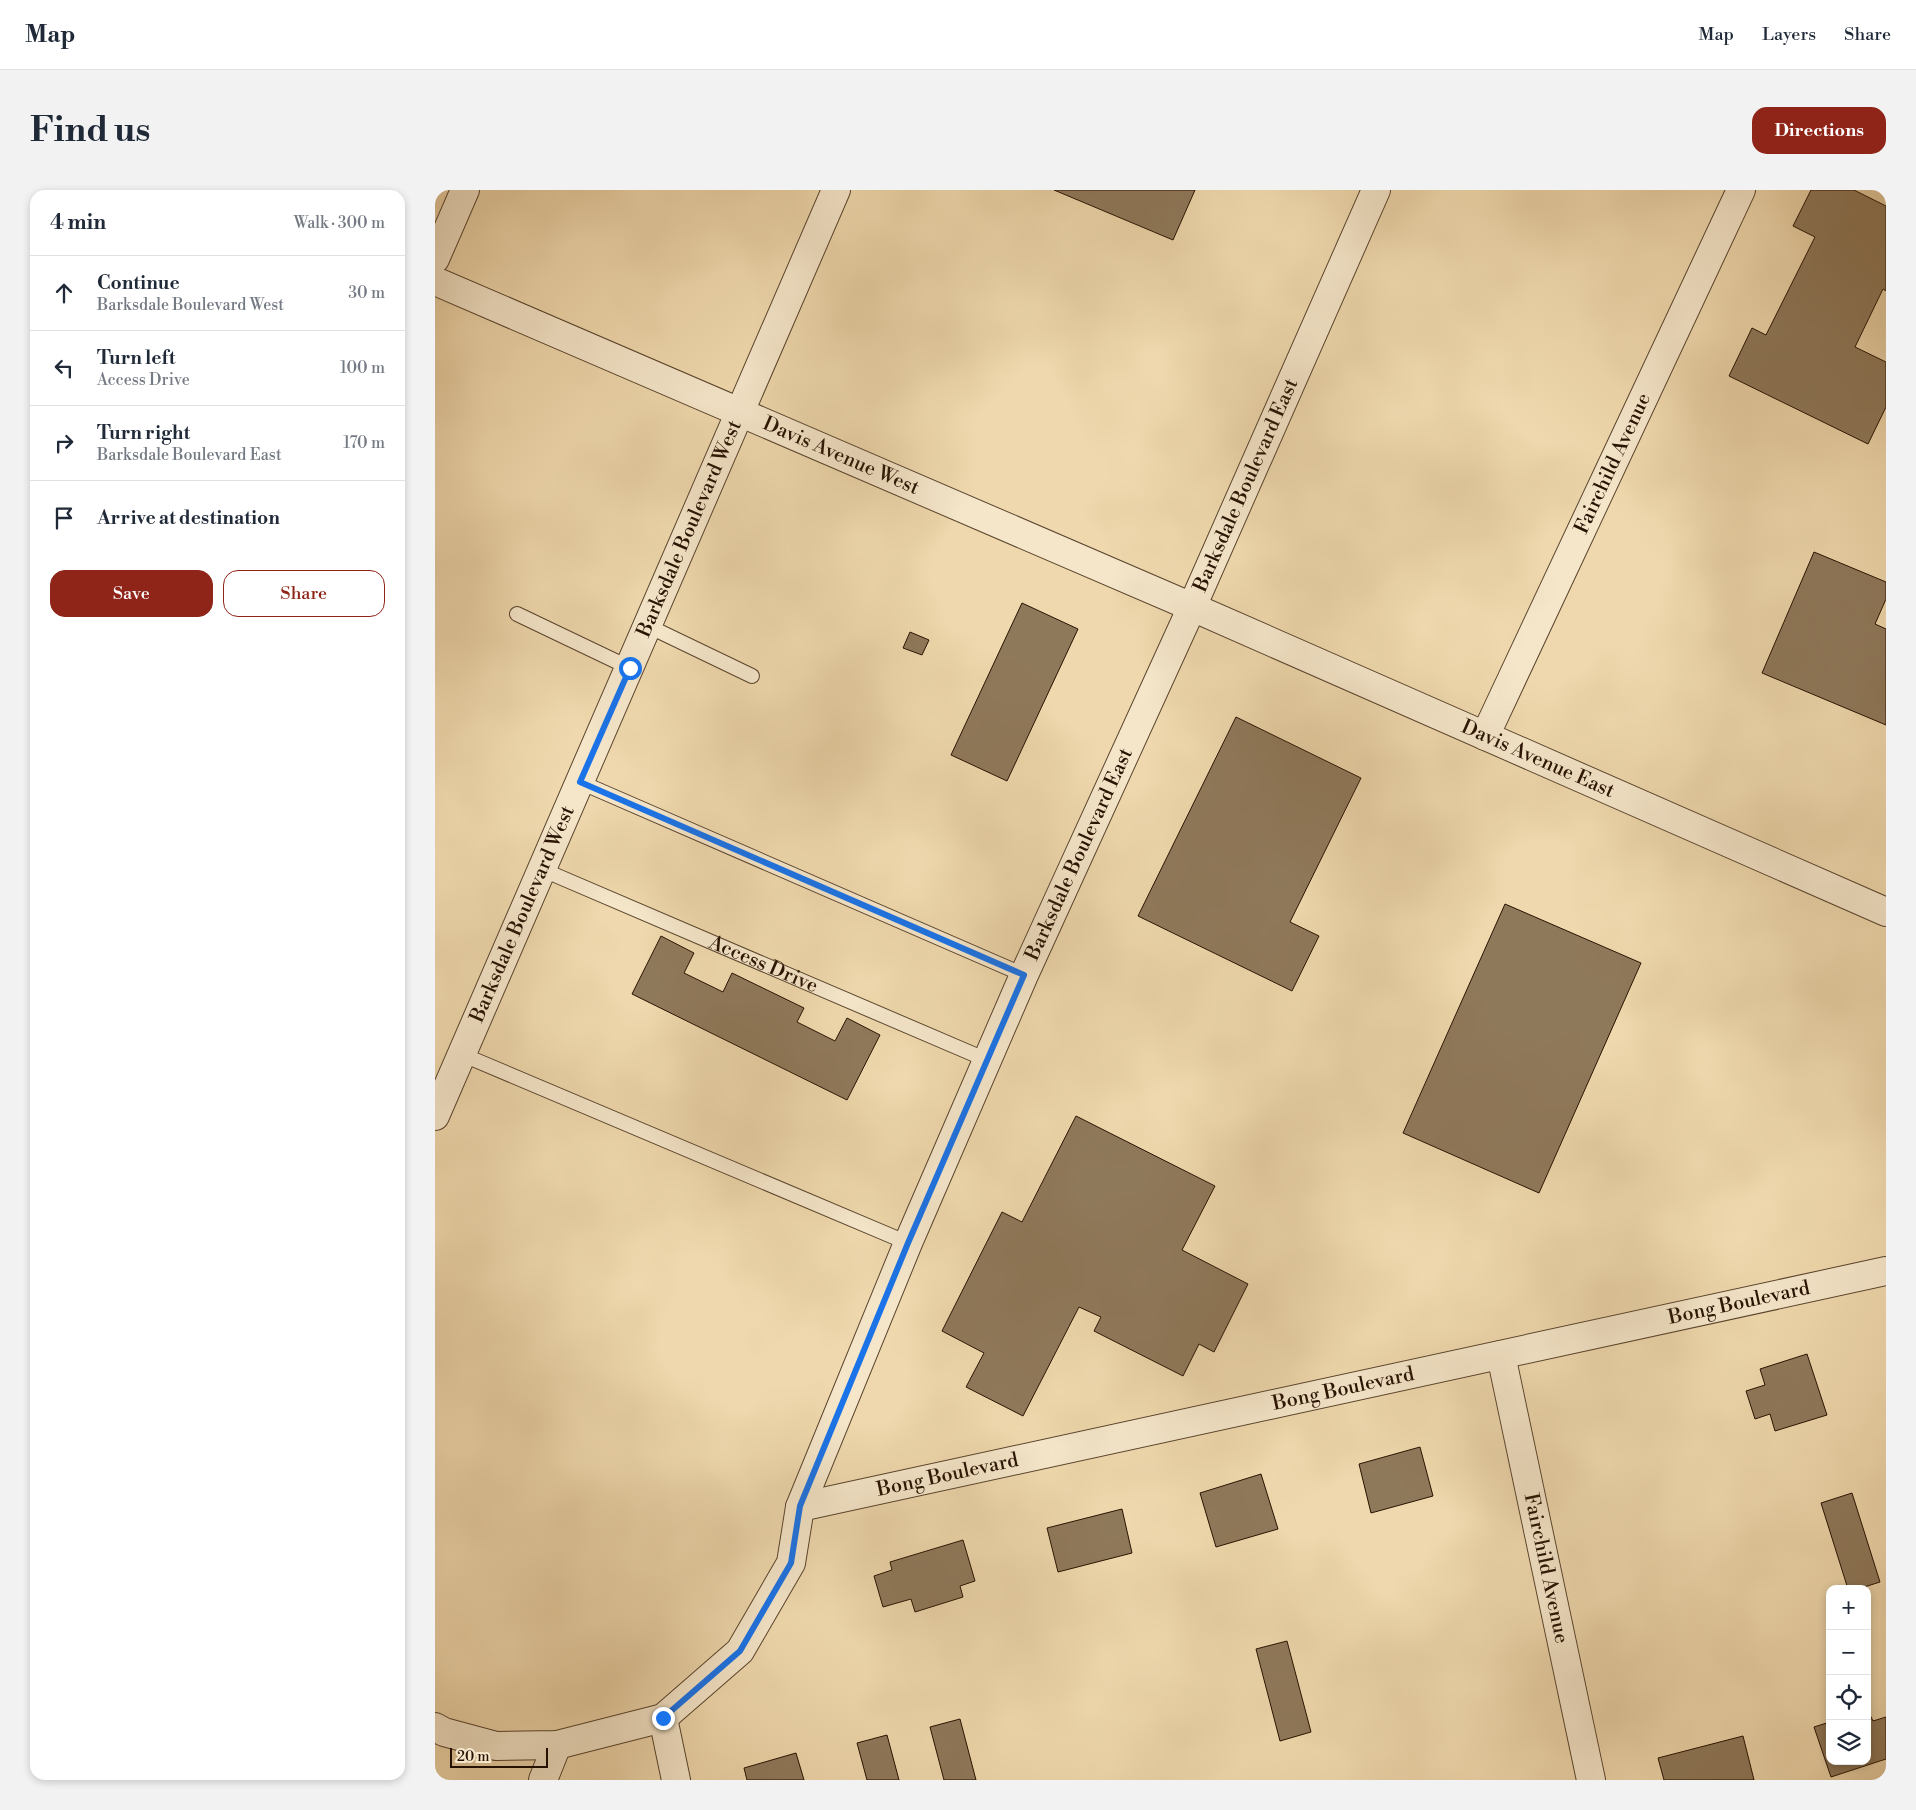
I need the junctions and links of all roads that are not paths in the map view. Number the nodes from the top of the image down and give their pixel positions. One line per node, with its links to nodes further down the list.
1 (465, 190): 5 (street)
2 (836, 190): 7 (street, Barksdale Boulevard West)
3 (1376, 190): 8 (street, Barksdale Boulevard East)
4 (1741, 190): 13 (street, Fairchild Avenue)
5 (435, 259)
6 (435, 281): 7 (street, Davis Avenue West)
7 (741, 413): 8 (street, Davis Avenue West); 10 (street, Barksdale Boulevard West)
8 (1192, 607): 13 (street, Davis Avenue East); 17 (street, Barksdale Boulevard East)
9 (517, 614): 11 (lane)
10 (648, 626): 11 (street, Barksdale Boulevard West); 12 (lane)
11 (630, 668): 14 (street, Barksdale Boulevard West)
12 (752, 676)
13 (1485, 736): 16 (street, Davis Avenue East)
14 (580, 782): 15 (street, Barksdale Boulevard West); 17 (lane)
15 (541, 869): 18 (street, Barksdale Boulevard West); 19 (lane, Access Drive)
16 (1886, 912)
17 (1024, 975): 19 (street, Barksdale Boulevard East)
18 (461, 1054): 20 (street, Barksdale Boulevard West); 21 (lane)
19 (987, 1060): 21 (street, Barksdale Boulevard East)
20 (435, 1116)
21 (908, 1243): 24 (street, Barksdale Boulevard East)
22 (1886, 1271): 23 (street, Bong Boulevard)
23 (1501, 1355): 24 (street, Bong Boulevard); 30 (street, Fairchild Avenue)
24 (800, 1506): 25 (street, Barksdale Boulevard East)
25 (663, 1718): 27 (street, Barksdale Boulevard East); 29 (street)
26 (435, 1727): 27 (street)
27 (557, 1745): 28 (street)
28 (543, 1780)
29 (676, 1780)
30 (1591, 1780)

